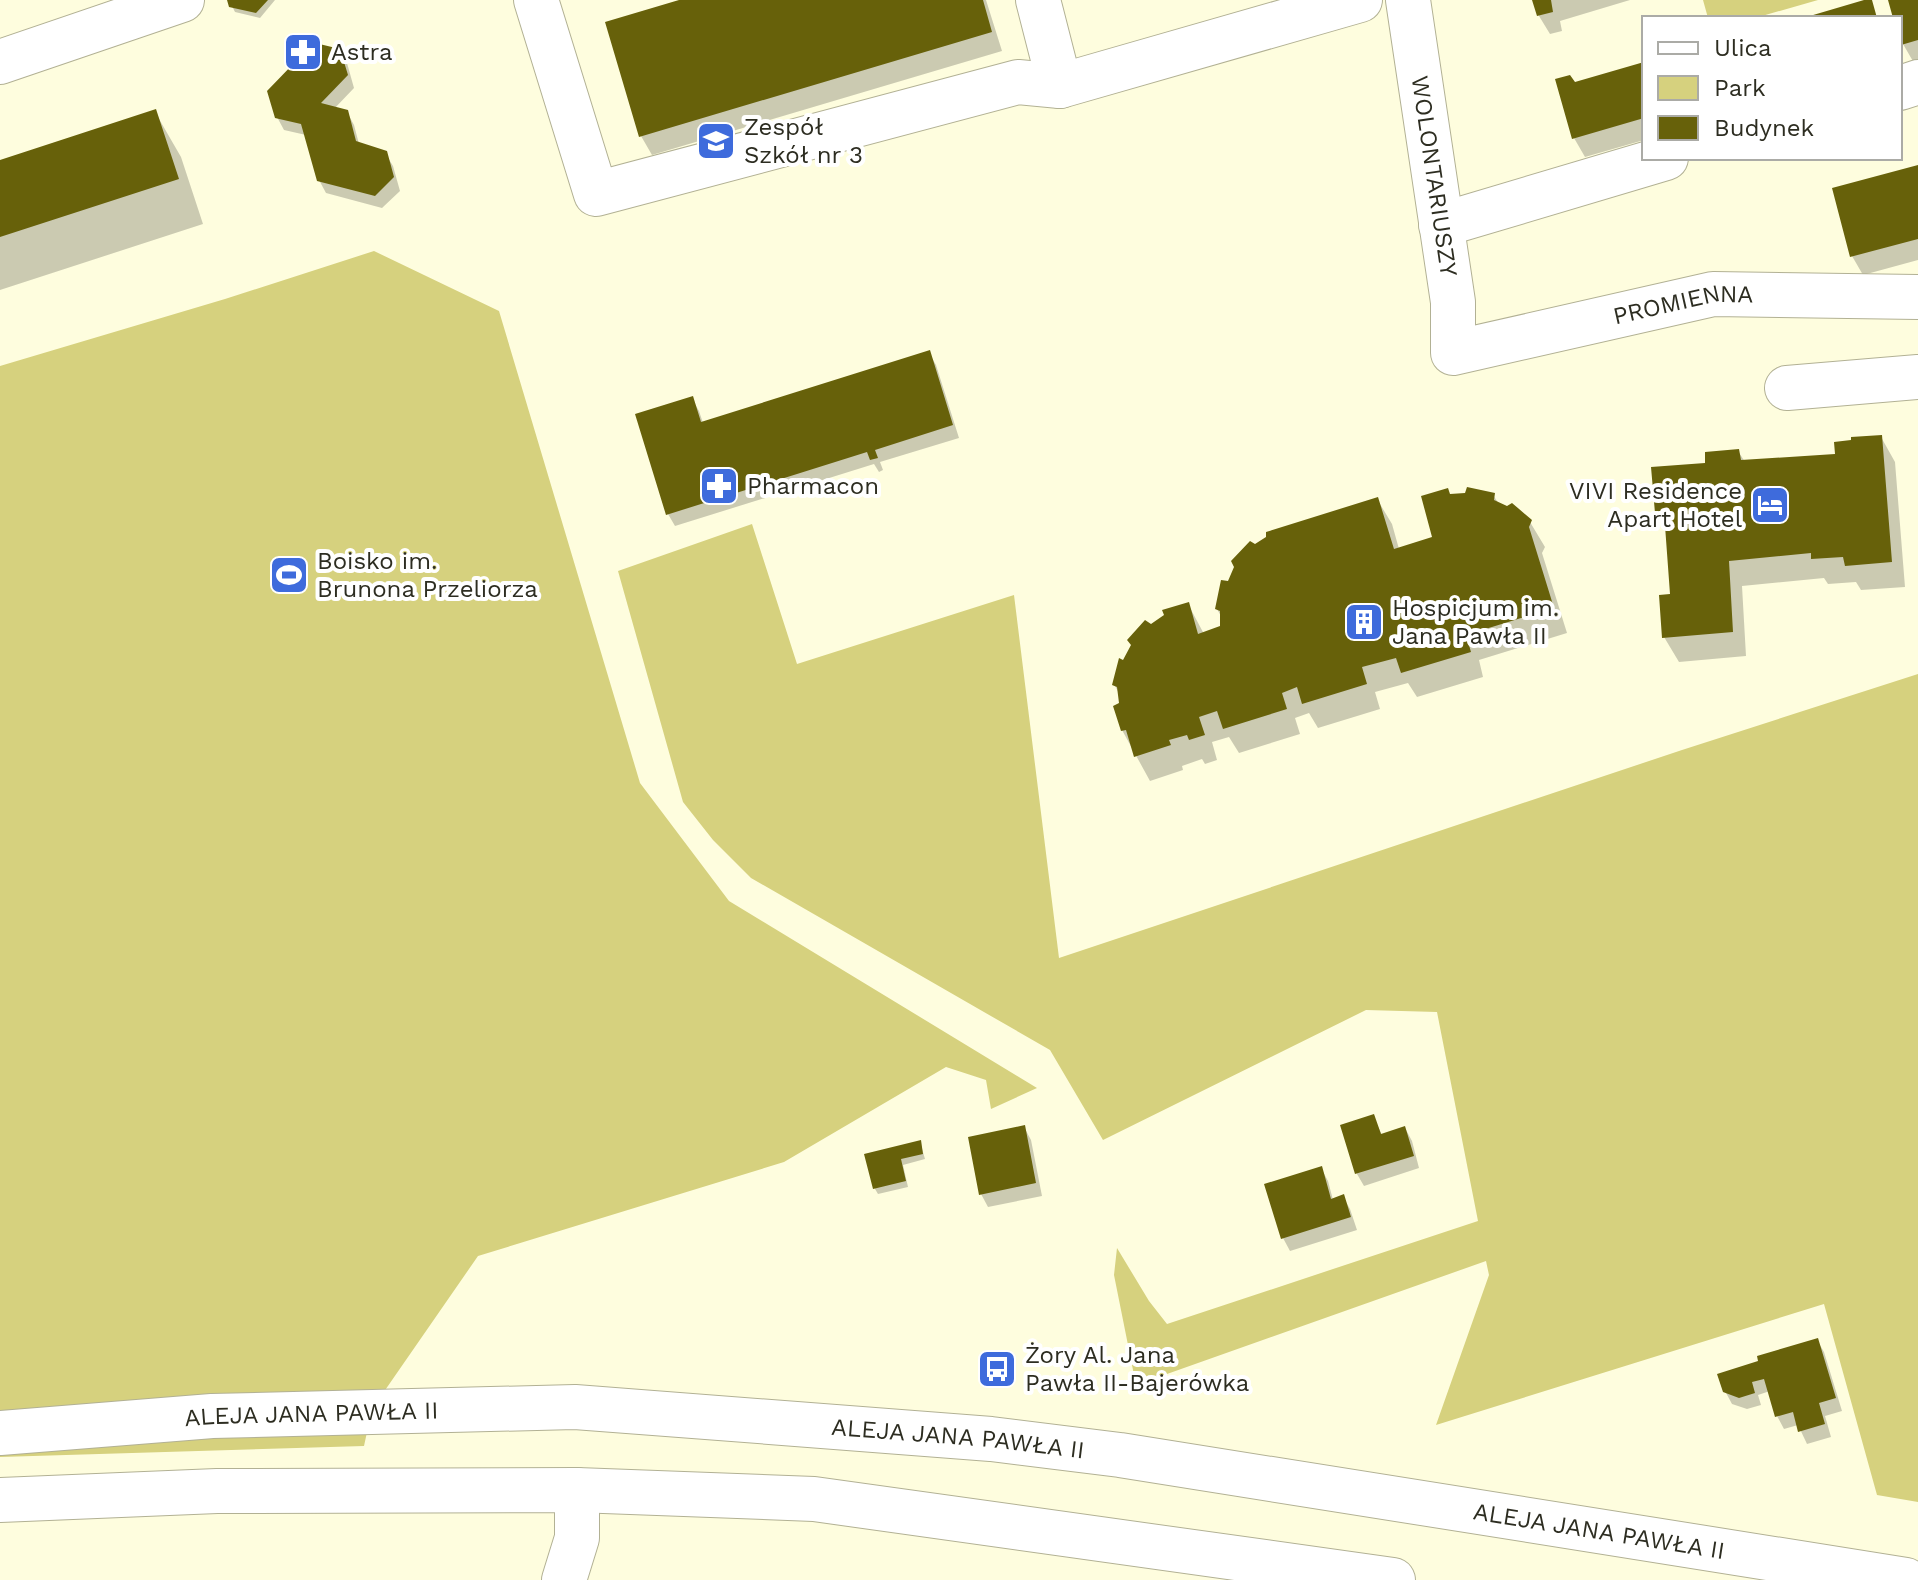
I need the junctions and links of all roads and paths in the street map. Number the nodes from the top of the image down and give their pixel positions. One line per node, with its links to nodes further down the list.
1 (182, 0): 6 (street)
2 (536, 0): 7 (street)
3 (1038, 0): 7 (street)
4 (1360, 0): 7 (street)
5 (1408, 0): 9 (street, WOLONTARIUSZY)
6 (0, 62)
7 (1060, 86)
8 (1659, 160): 9 (street)
9 (1441, 225): 11 (street, WOLONTARIUSZY)
10 (1918, 297): 11 (street, PROMIENNA)
11 (1453, 353)
12 (1918, 377): 13 (street)
13 (1787, 388)
14 (0, 1433): 19 (street, ALEJA JANA PAWŁA II)
15 (577, 1490): 16 (street); 17 (street); 18 (street)
16 (0, 1500)
17 (564, 1580)
18 (1393, 1580)
19 (1906, 1580)

